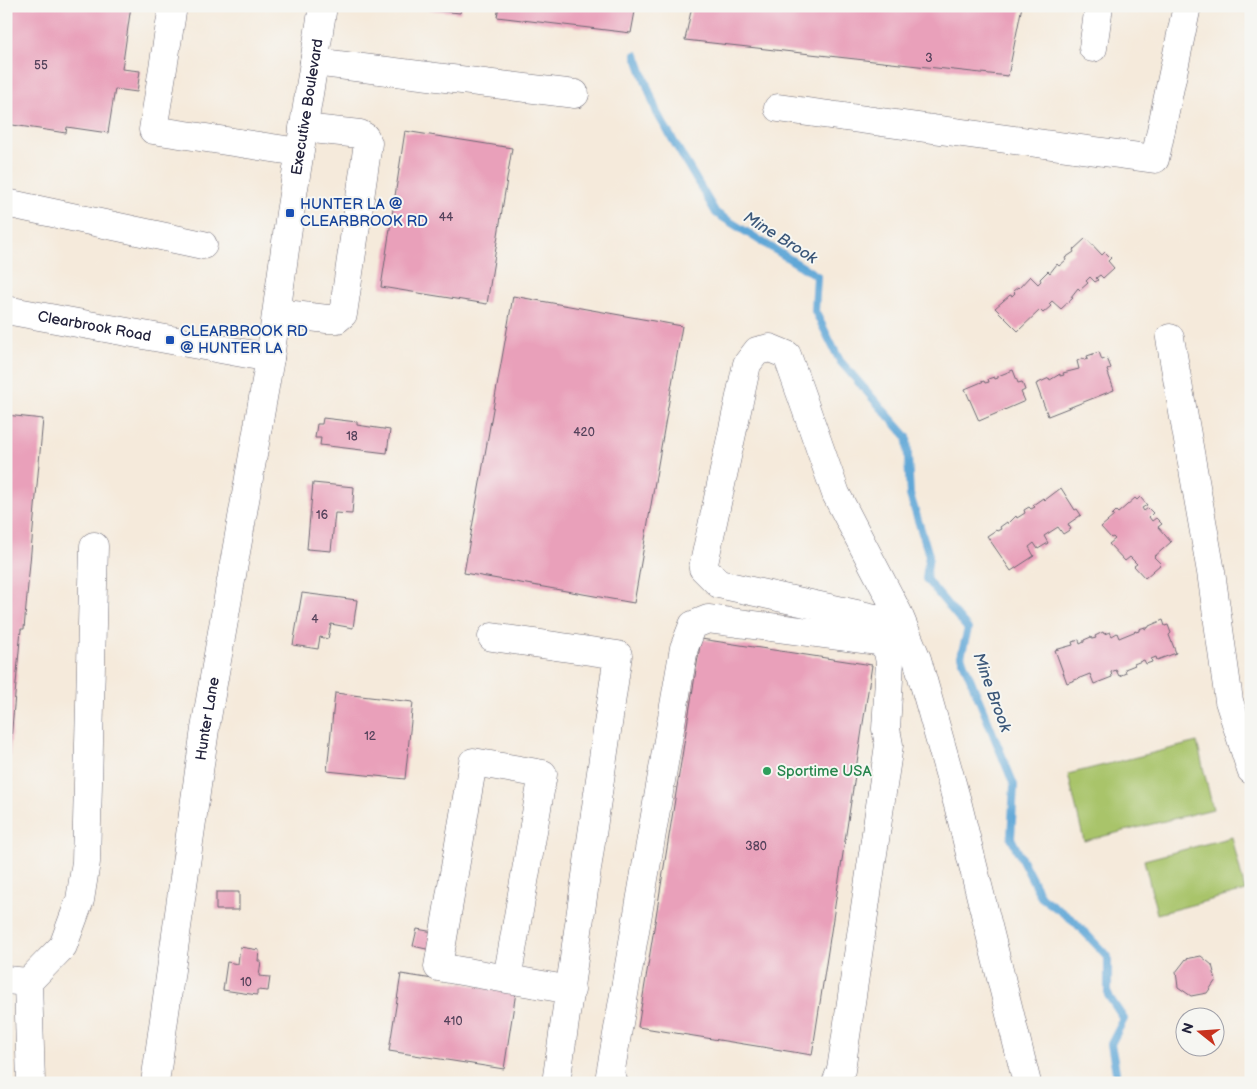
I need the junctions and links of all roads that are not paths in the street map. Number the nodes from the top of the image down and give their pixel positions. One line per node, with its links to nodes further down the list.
1 (173, 6): 9 (street)
2 (323, 6): 6 (street, Executive Boulevard)
3 (1099, 6): 5 (street)
4 (1188, 6): 8 (street)
5 (1093, 48)
6 (314, 62): 7 (street); 9 (street, Executive Boulevard)
7 (575, 94)
8 (778, 108)
9 (301, 140): 13 (street, Executive Boulevard); 13 (street)
10 (6, 203): 11 (street)
11 (203, 245)
12 (6, 310): 15 (street, Clearbrook Road)
13 (277, 313): 15 (street, Executive Boulevard)
14 (1170, 338): 19 (street)
15 (270, 358): 24 (street, Hunter Lane)
16 (94, 546): 21 (street)
17 (902, 624): 17 (street); 28 (street)
18 (492, 637): 22 (street)
19 (1251, 770)
20 (507, 978): 20 (street); 22 (street)
21 (17, 981): 23 (street)
22 (571, 990): 25 (street)
23 (31, 1083)
24 (155, 1083)
25 (556, 1083)
26 (614, 1083): 27 (street)
27 (836, 1083)
28 (1027, 1083)

